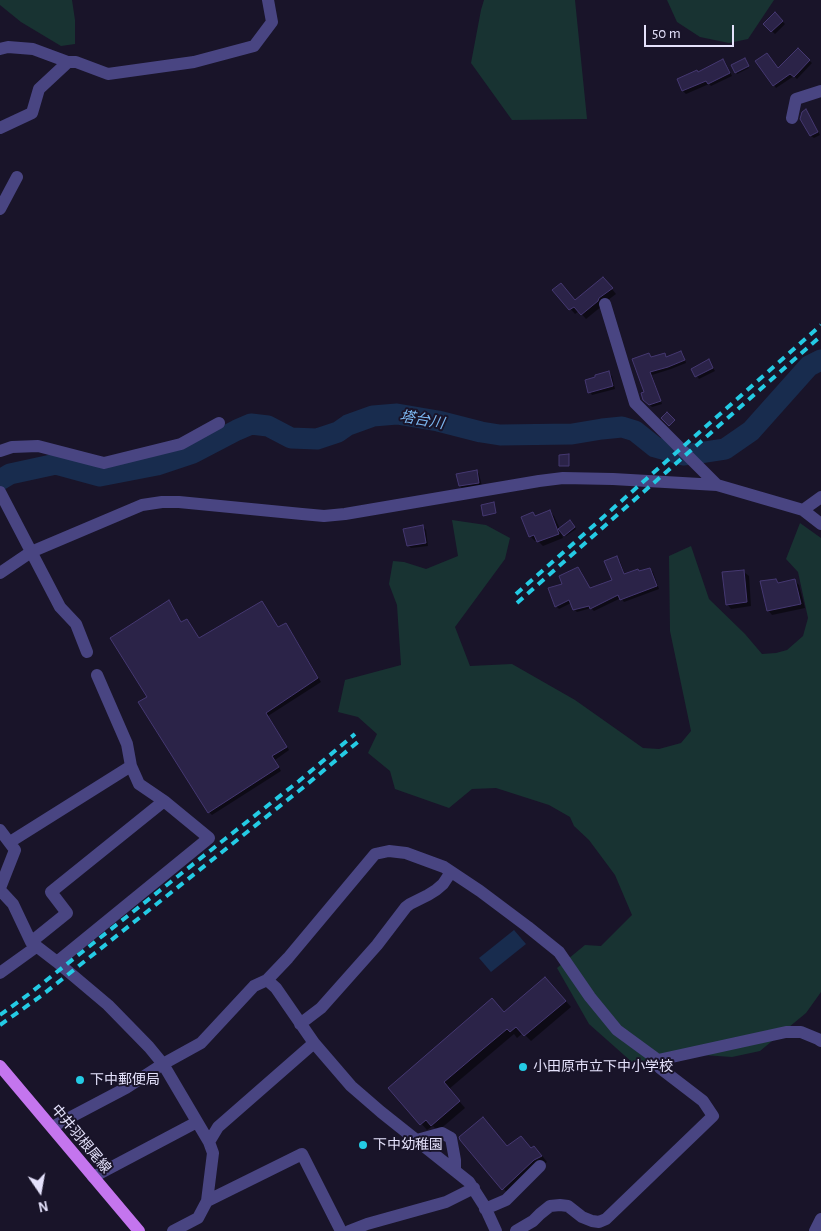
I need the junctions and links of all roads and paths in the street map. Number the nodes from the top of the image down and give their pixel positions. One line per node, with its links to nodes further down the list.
1 (268, 0): 3 (street)
2 (0, 49): 3 (street)
3 (68, 62): 6 (street)
4 (821, 91): 5 (street)
5 (792, 118)
6 (0, 128)
7 (16, 177): 8 (street)
8 (0, 209)
9 (605, 304): 12 (street)
10 (219, 423): 11 (street)
11 (0, 451)
12 (717, 485): 15 (street); 17 (street)
13 (2, 495): 17 (street)
14 (821, 497): 15 (street)
15 (803, 510): 16 (street)
16 (821, 524)
17 (31, 552): 18 (street); 19 (street)
18 (0, 573)
19 (87, 652)
20 (97, 675): 21 (street)
21 (131, 766): 22 (street); 24 (street)
22 (164, 801): 27 (street); 28 (street)
23 (0, 830): 24 (street)
24 (10, 842): 26 (street)
25 (451, 872): 30 (street); 31 (street); 34 (street)
26 (0, 889): 27 (street)
27 (34, 945): 28 (street); 29 (street)
28 (57, 962): 35 (street)
29 (0, 973)
30 (267, 980): 31 (street); 35 (street)
31 (300, 1024): 33 (street)
32 (821, 1041): 34 (street)
33 (314, 1043): 39 (street); 40 (street)
34 (658, 1060): 53 (street)
35 (163, 1064): 37 (street); 38 (street)
36 (0, 1066): 38 (main road, 中井羽根尾線)
37 (197, 1122): 40 (street); 43 (street)
38 (52, 1127): 43 (main road, 中井羽根尾線)
39 (417, 1140): 42 (street); 42 (street)
40 (209, 1142): 45 (street)
41 (540, 1166): 46 (street)
42 (455, 1170): 44 (street)
43 (93, 1177): 48 (main road, 中井羽根尾線)
44 (474, 1188): 46 (street); 51 (street)
45 (207, 1201): 49 (street); 50 (street)
46 (486, 1209): 52 (street)
47 (821, 1218): 54 (street)
48 (139, 1231)
49 (173, 1231)
50 (341, 1231)
51 (349, 1231)
52 (496, 1231)
53 (516, 1231)
54 (815, 1231)

